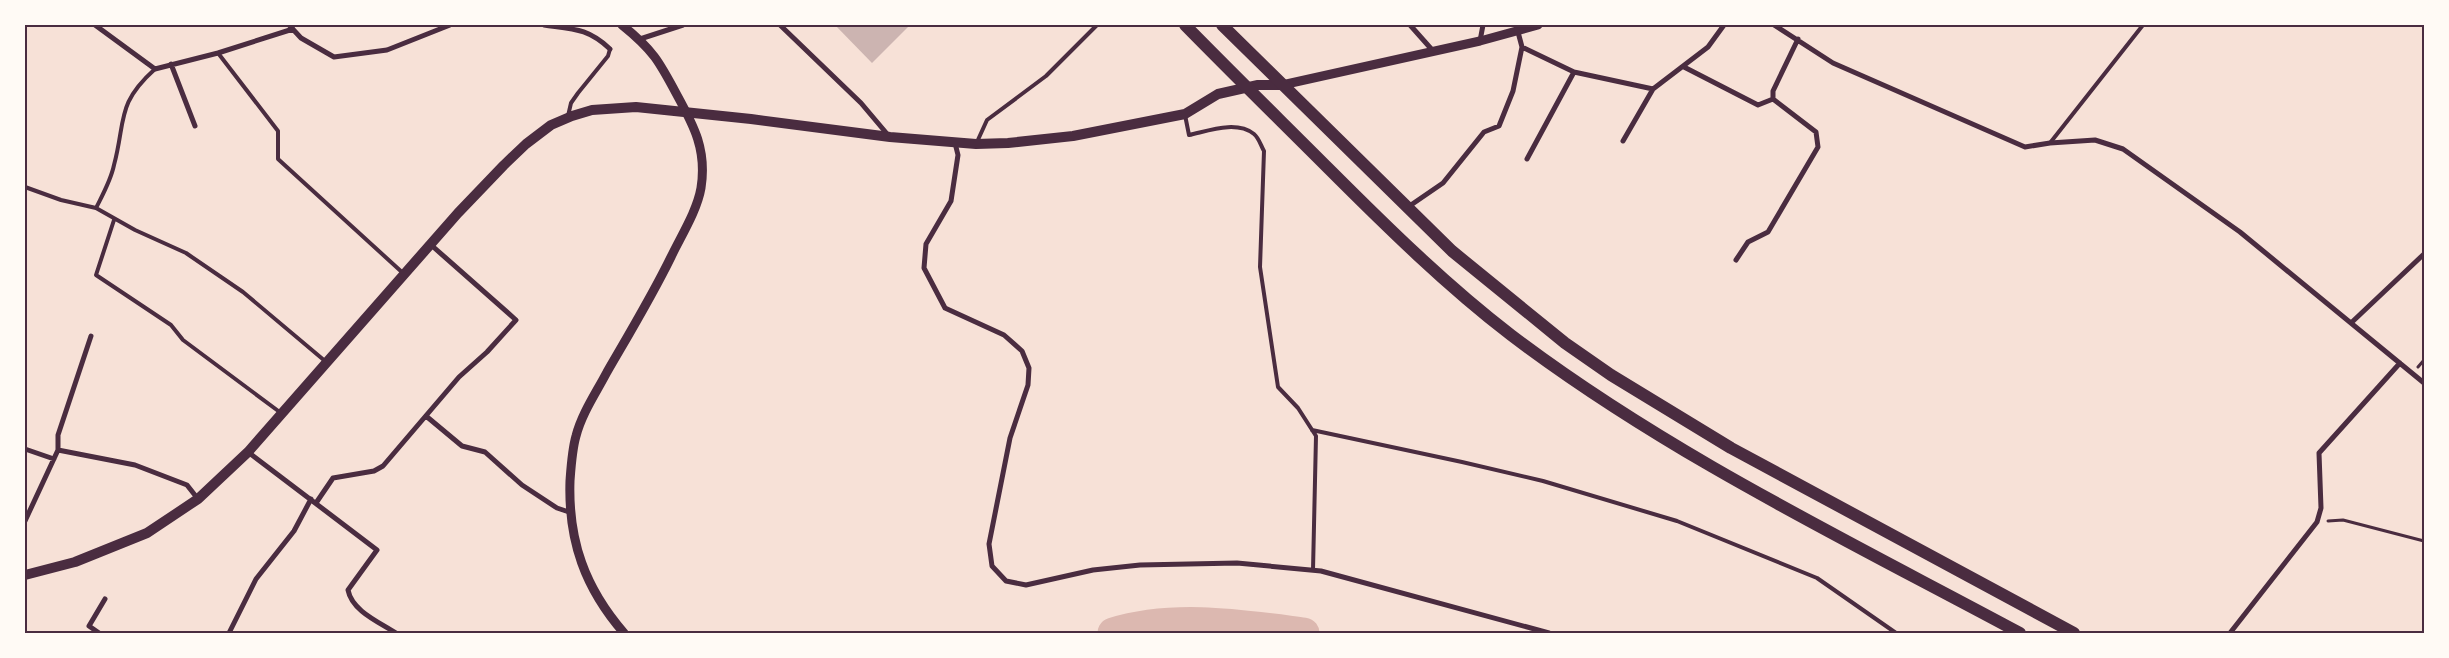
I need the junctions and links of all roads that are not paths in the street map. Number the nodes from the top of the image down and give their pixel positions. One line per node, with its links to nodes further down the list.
1 (95, 25): 28 (street)
2 (450, 25): 16 (street)
3 (544, 25): 17 (street)
4 (622, 25): 19 (street)
5 (683, 25): 19 (street)
6 (780, 25): 38 (street)
7 (1097, 25): 42 (lane)
8 (1185, 25): 31 (highway)
9 (1222, 25): 30 (highway)
10 (1410, 25): 24 (street)
11 (1483, 25): 21 (street)
12 (1538, 25): 18 (street)
13 (1724, 25): 27 (street)
14 (1774, 25): 20 (street)
15 (2143, 25): 40 (lane)
16 (291, 27): 25 (street)
17 (571, 27): 23 (street)
18 (1518, 32): 21 (street); 22 (street)
19 (640, 39): 34 (street)
20 (1798, 39): 33 (street); 40 (street)
21 (1480, 42): 24 (street)
22 (1522, 47): 29 (street); 45 (street)
23 (610, 49): 36 (lane)
24 (1434, 52): 30 (street)
25 (218, 53): 26 (street); 51 (lane)
26 (171, 64): 28 (street); 37 (street)
27 (1684, 67): 32 (street); 33 (street)
28 (155, 69): 46 (lane)
29 (1574, 72): 32 (street); 43 (street)
30 (1282, 85): 31 (main road); 45 (highway)
31 (1245, 87): 35 (main road); 77 (highway)
32 (1654, 89): 39 (street)
33 (1773, 99): 50 (street)
34 (687, 112): 36 (main road); 38 (main road); 66 (street)
35 (1185, 114): 42 (main road); 59 (lane)
36 (567, 118): 48 (main road)
37 (195, 126)
38 (890, 137): 41 (main road)
39 (1623, 141)
40 (2050, 142): 52 (street)
41 (954, 143): 42 (main road); 68 (street)
42 (976, 144)
43 (1527, 159)
44 (25, 187): 46 (lane)
45 (1407, 207): 78 (highway)
46 (96, 208): 47 (lane)
47 (114, 220): 54 (lane); 57 (lane)
48 (430, 244): 51 (main road); 58 (street)
49 (2424, 254): 52 (street)
50 (1736, 260)
51 (404, 274): 54 (main road)
52 (2351, 323): 55 (street)
53 (91, 336): 61 (street)
54 (327, 362): 57 (main road)
55 (2400, 363): 56 (street); 79 (street)
56 (2424, 383)
57 (282, 414): 62 (main road)
58 (426, 416): 65 (street); 66 (street)
59 (1312, 430): 68 (lane); 76 (lane)
60 (25, 449): 63 (street)
61 (58, 450): 63 (street); 64 (street)
62 (248, 452): 64 (main road); 65 (street)
63 (54, 459): 67 (street)
64 (198, 499): 69 (main road)
65 (314, 501): 72 (street); 73 (street)
66 (570, 512): 74 (street)
67 (25, 520)
68 (1313, 570): 75 (street)
69 (25, 575)
70 (105, 600): 71 (street)
71 (99, 633)
72 (229, 633)
73 (396, 633)
74 (624, 633)
75 (1549, 633)
76 (1896, 633)
77 (2020, 633)
78 (2074, 633)
79 (2230, 633)

